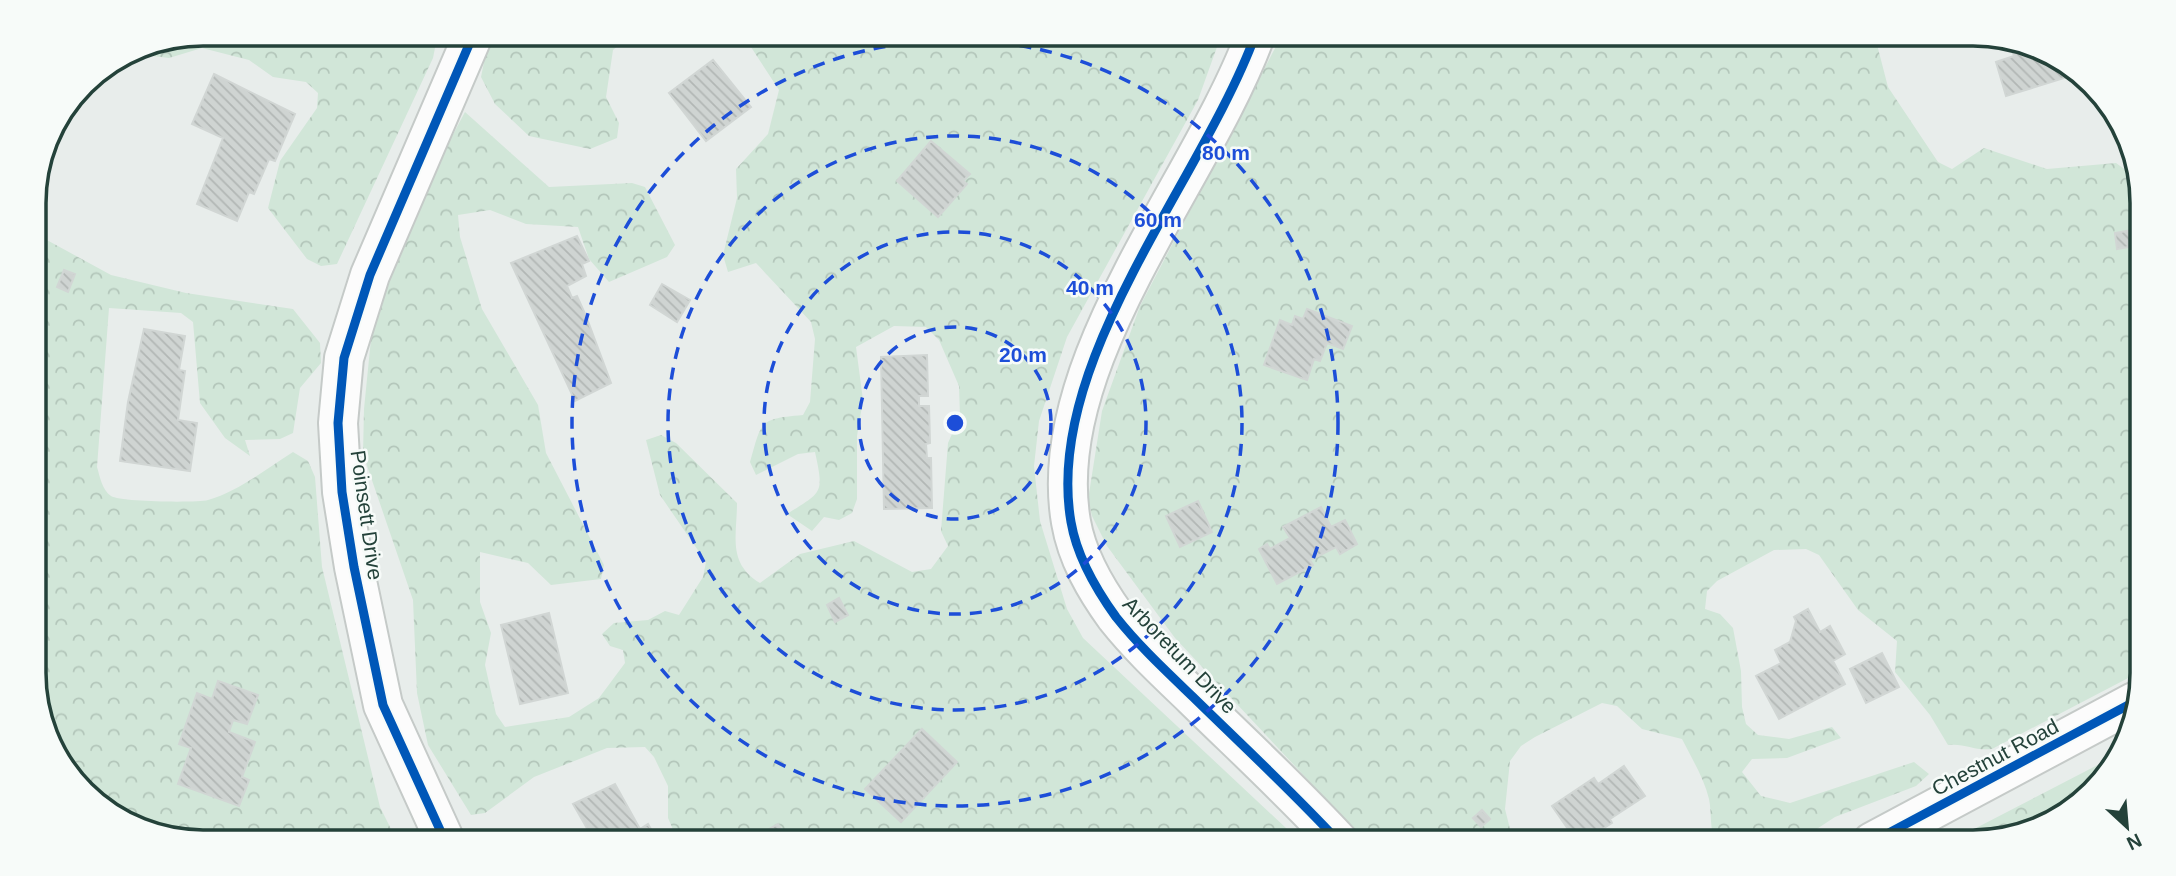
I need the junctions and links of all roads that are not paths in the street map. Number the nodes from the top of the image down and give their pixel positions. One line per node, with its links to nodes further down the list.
1 (468, 46): 4 (street, Poinsett Drive)
2 (1250, 46): 5 (street, Arboretum Drive)
3 (2126, 706): 6 (street, Chestnut Road)
4 (440, 830)
5 (1329, 830)
6 (1894, 830)

